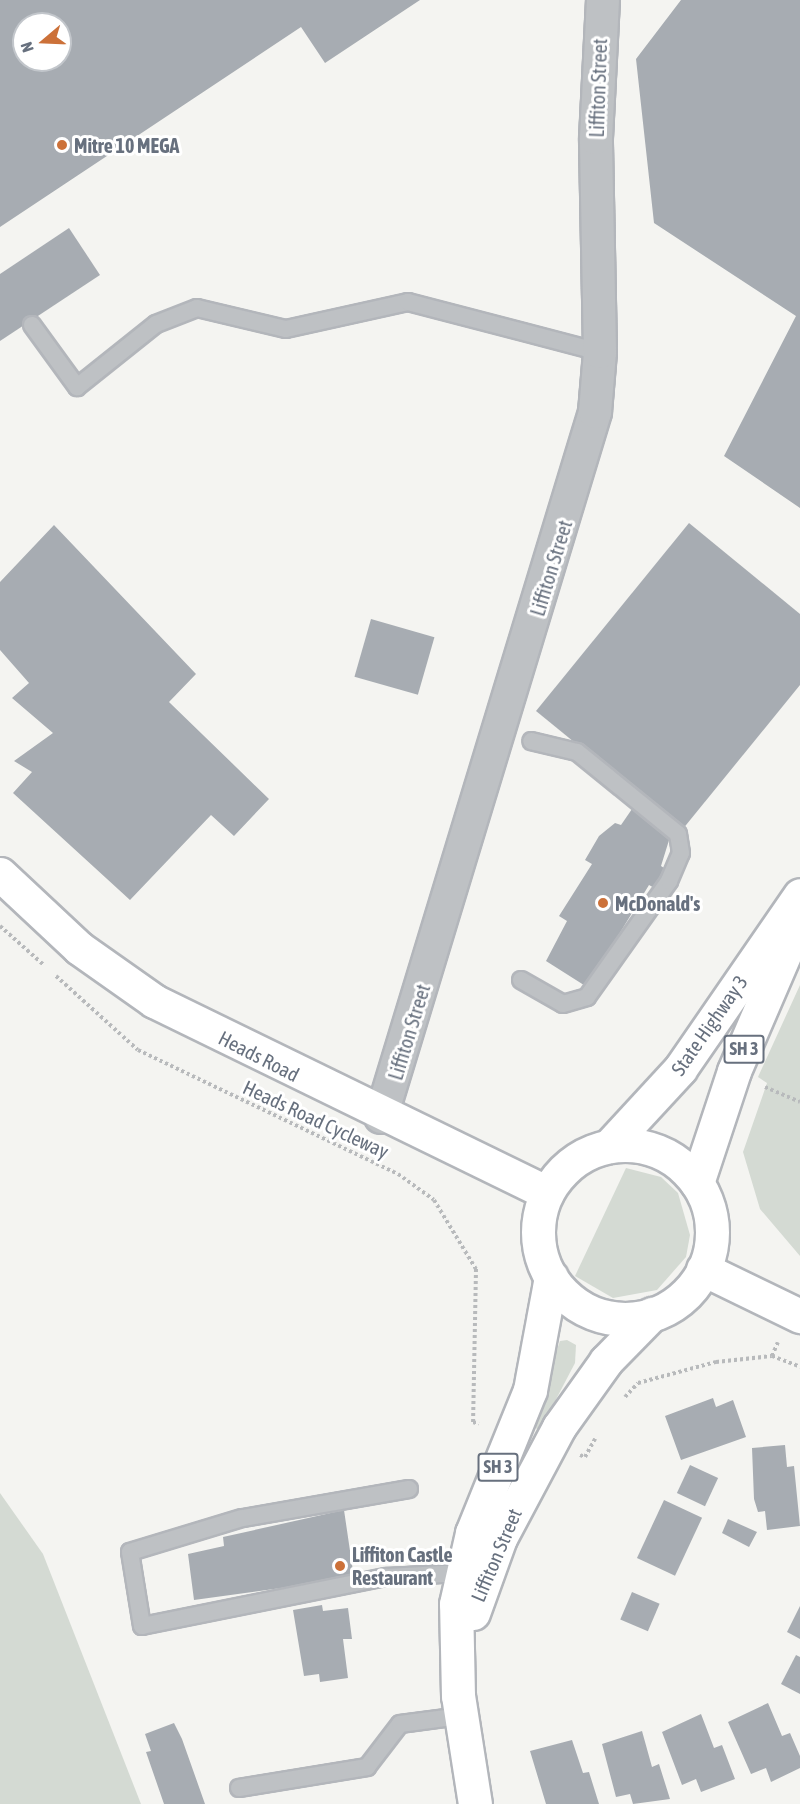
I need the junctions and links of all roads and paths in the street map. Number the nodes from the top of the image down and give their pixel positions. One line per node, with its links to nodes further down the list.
1 (603, 0): 3 (street, Liffiton Street)
2 (32, 325): 3 (lane)
3 (600, 352): 12 (street, Liffiton Street)
4 (531, 741): 9 (lane)
5 (0, 874): 12 (main road, Heads Road)
6 (800, 895): 13 (main road, State Highway 3 / SH 3)
7 (800, 918): 14 (main road, State Highway 3 / SH 3)
8 (0, 926): 24 (path, Heads Road Cycleway)
9 (521, 980)
10 (754, 1082): 11 (path)
11 (800, 1102)
12 (381, 1117): 15 (main road, Heads Road)
13 (609, 1146): 14 (main road); 15 (main road, SH 3)
14 (697, 1184): 16 (main road, SH 3)
15 (547, 1193): 17 (main road, SH 3)
16 (703, 1269): 18 (main road, SH 3); 19 (main road)
17 (551, 1277): 18 (main road, SH 3); 28 (main road, Liffiton Street / SH 3)
18 (652, 1314): 29 (main road, Liffiton Street / SH 3)
19 (800, 1316)
20 (778, 1343): 21 (path)
21 (772, 1356): 22 (path); 23 (path)
22 (800, 1367)
23 (617, 1405)
24 (474, 1422)
25 (600, 1430): 26 (path)
26 (585, 1457)
27 (409, 1489): 28 (lane)
28 (462, 1574): 29 (main road, Liffiton Street / SH 3)
29 (459, 1658): 30 (main road, Liffiton Street / SH 3)
30 (461, 1716): 31 (lane); 32 (main road, Liffiton Street / SH 3)
31 (239, 1788)
32 (475, 1804)

